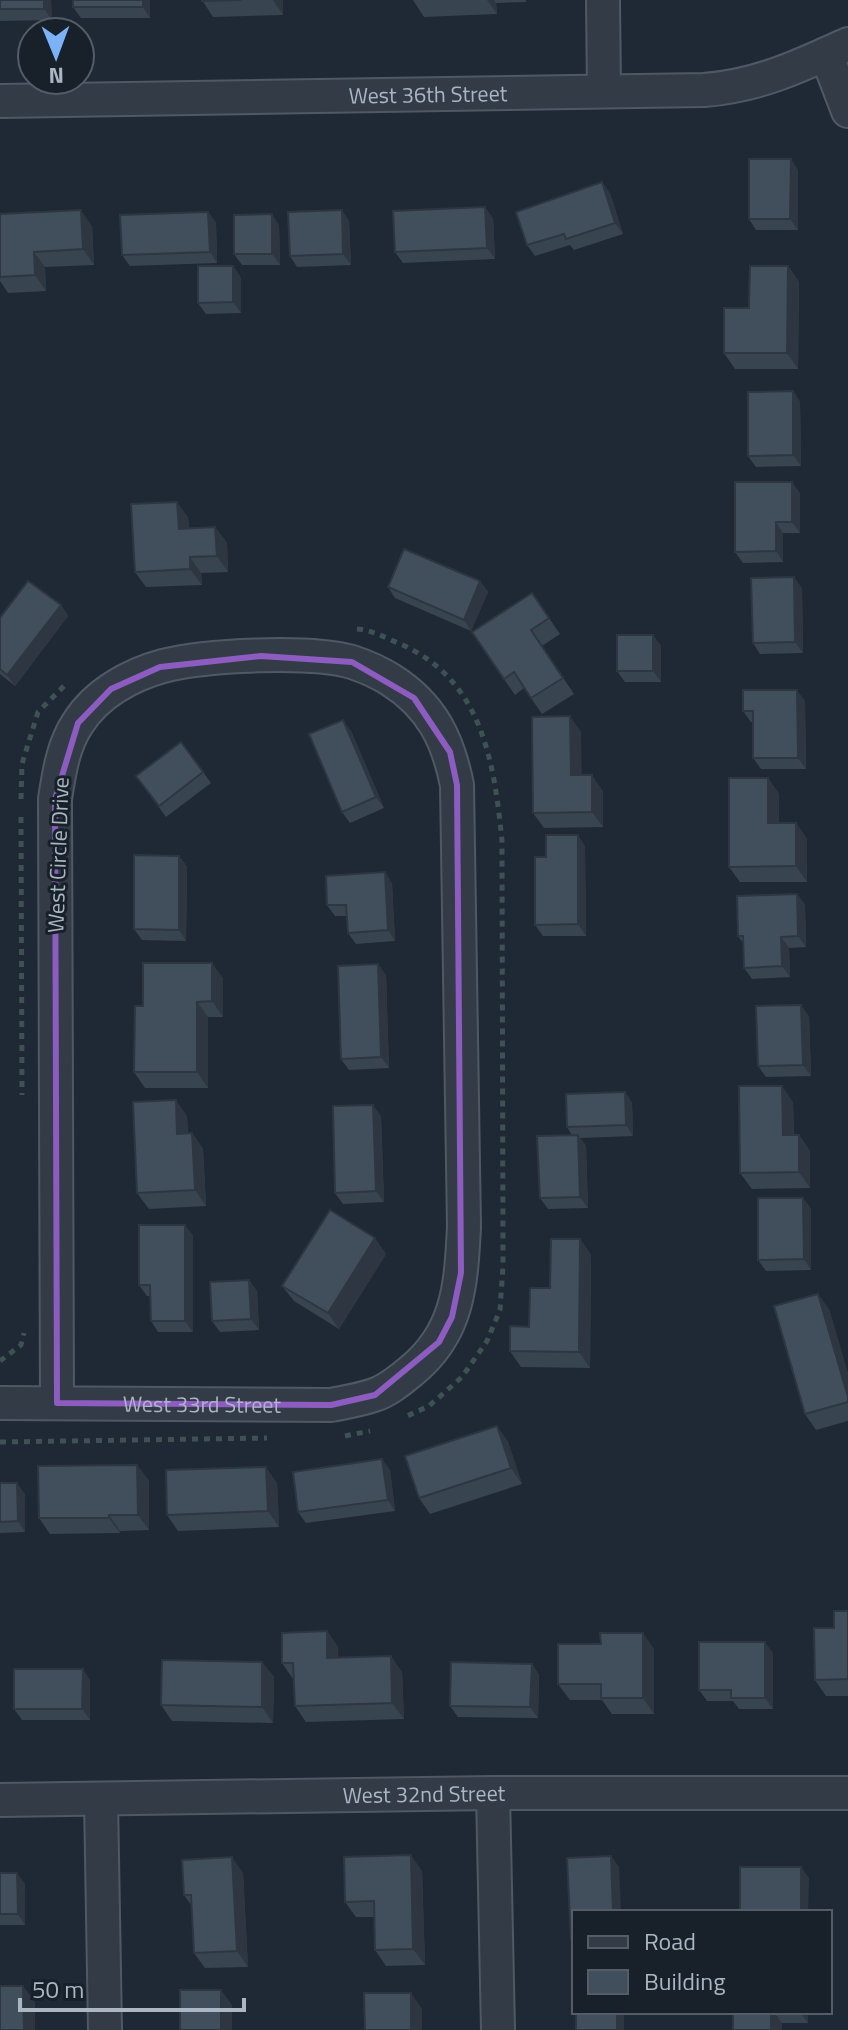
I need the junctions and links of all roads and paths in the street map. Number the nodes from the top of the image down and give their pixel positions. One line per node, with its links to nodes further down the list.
1 (603, 0): 3 (street)
2 (837, 49): 3 (street, West 36th Street); 5 (street)
3 (604, 90): 4 (street, West 36th Street)
4 (0, 101)
5 (848, 111)
6 (352, 629): 16 (path)
7 (72, 678): 8 (path)
8 (21, 800)
9 (21, 814): 10 (path)
10 (22, 1098)
11 (26, 1328): 12 (path)
12 (0, 1361)
13 (398, 1381): 15 (street, West 33rd Street); 15 (street, West Circle Drive)
14 (0, 1403): 15 (street, West 33rd Street)
15 (57, 1403)
16 (402, 1418)
17 (378, 1428): 18 (path)
18 (331, 1437)
19 (273, 1438): 20 (path)
20 (0, 1442)
21 (493, 1793): 22 (street, West 32nd Street); 23 (street, West 32nd Street); 26 (street)
22 (848, 1793)
23 (101, 1799): 24 (street, West 32nd Street); 25 (street)
24 (0, 1800)
25 (105, 2030)
26 (498, 2030)

